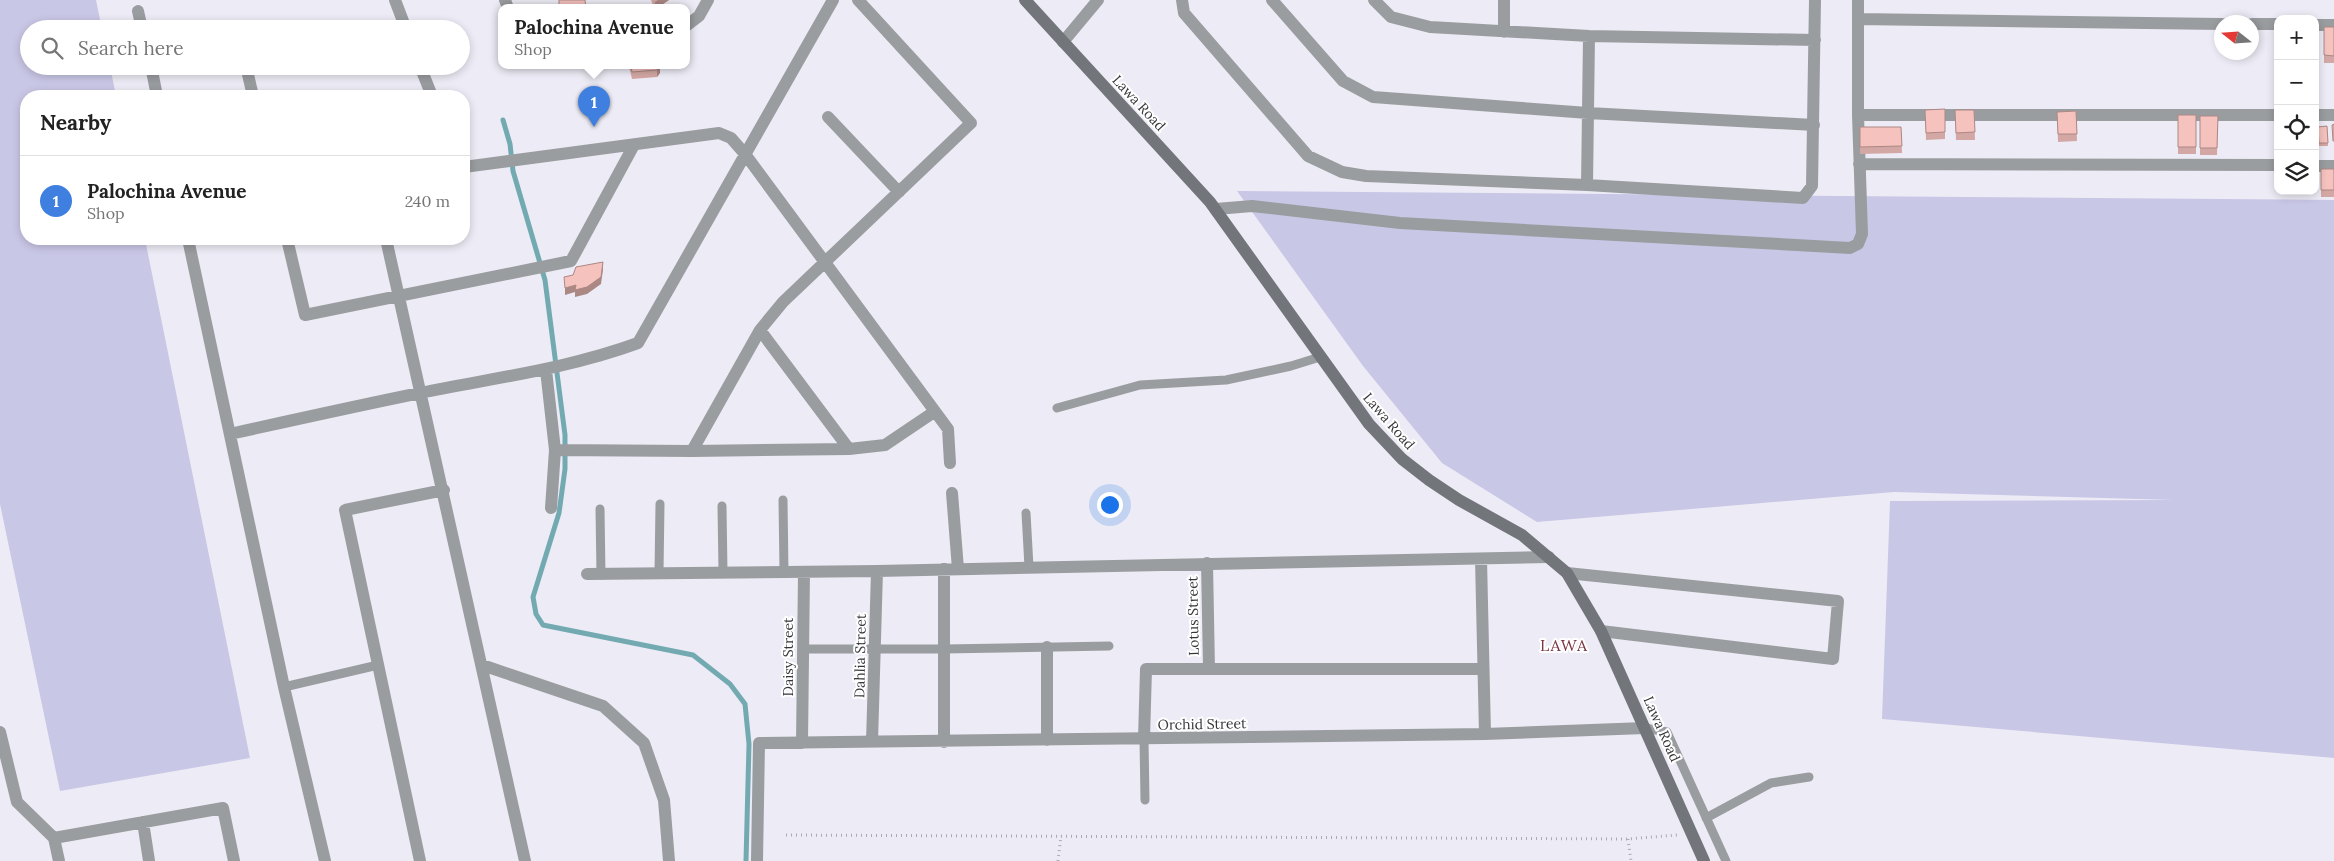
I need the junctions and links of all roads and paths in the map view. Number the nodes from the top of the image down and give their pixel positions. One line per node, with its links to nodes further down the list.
1 (395, 0): 16 (street)
2 (708, 0): 17 (street)
3 (832, 0): 41 (street)
4 (858, 0): 48 (street)
5 (1027, 0): 26 (main road, Lawa Road)
6 (1098, 0): 26 (street)
7 (1182, 0): 47 (street)
8 (1272, 0): 33 (street)
9 (1374, 0): 23 (street)
10 (1504, 0): 23 (street)
11 (1815, 0): 25 (street)
12 (1858, 0): 14 (street)
13 (138, 11): 15 (street)
14 (1858, 19): 18 (street); 34 (street)
15 (140, 20)
16 (403, 20)
17 (690, 23)
18 (2214, 24)
19 (2259, 24): 20 (street)
20 (2274, 24)
21 (2319, 25): 22 (street)
22 (2334, 25)
23 (1504, 32): 24 (street)
24 (1589, 36): 25 (street); 33 (street)
25 (1815, 40): 39 (street)
26 (1063, 42): 49 (main road, Lawa Road)
27 (153, 75): 30 (street)
28 (248, 75): 31 (street)
29 (424, 75): 32 (street)
30 (156, 90)
31 (252, 90)
32 (430, 90)
33 (1588, 113): 39 (street); 47 (street)
34 (1858, 115): 35 (street); 42 (street)
35 (2274, 115)
36 (2319, 115): 37 (street)
37 (2334, 115)
38 (828, 117): 48 (street)
39 (1814, 125): 47 (street)
40 (634, 144): 41 (street); 43 (street); 54 (street)
41 (745, 154): 53 (street); 57 (street)
42 (1859, 164): 44 (street); 49 (street)
43 (470, 166)
44 (2274, 166)
45 (2319, 166): 46 (street)
46 (2334, 166)
47 (1587, 185)
48 (899, 192): 53 (street)
49 (1216, 209): 56 (main road, Lawa Road)
50 (189, 245): 61 (street)
51 (288, 245): 54 (street)
52 (387, 245): 54 (street)
53 (827, 262): 55 (street); 60 (street)
54 (399, 296): 58 (street)
55 (760, 330): 62 (street); 64 (street)
56 (1320, 357): 59 (lane); 74 (main road, Lawa Road)
57 (546, 370): 58 (street); 63 (street)
58 (420, 393): 61 (street); 66 (street)
59 (1056, 408)
60 (934, 412): 62 (street); 65 (street)
61 (230, 434): 98 (street)
62 (849, 449): 64 (street)
63 (555, 450): 64 (street); 71 (street)
64 (692, 451)
65 (950, 463)
66 (444, 490): 94 (street); 95 (street)
67 (952, 493): 78 (street)
68 (782, 500): 83 (lane)
69 (660, 504): 81 (lane)
70 (722, 506): 82 (lane)
71 (551, 508)
72 (600, 509): 87 (lane)
73 (1026, 513): 77 (lane)
74 (1549, 557): 75 (street); 85 (main road, Lawa Road)
75 (1481, 559): 76 (street); 97 (street)
76 (1207, 563): 77 (street); 96 (street, Lotus Street)
77 (1029, 567): 78 (street)
78 (958, 569): 79 (street)
79 (944, 570): 80 (street); 93 (street)
80 (877, 571): 84 (street); 92 (street, Dahlia Street)
81 (660, 572): 82 (street); 87 (street)
82 (723, 572): 83 (street)
83 (784, 572): 84 (street)
84 (804, 572): 91 (street, Daisy Street)
85 (1566, 573): 88 (main road, Lawa Road); 88 (street)
86 (588, 574): 87 (street)
87 (601, 574)
88 (1601, 631): 99 (main road, Lawa Road)
89 (1109, 646): 90 (lane)
90 (1047, 647): 93 (lane); 103 (street)
91 (803, 648): 92 (lane); 106 (street, Daisy Street)
92 (875, 648): 93 (lane); 104 (street, Dahlia Street)
93 (944, 649): 105 (street)
94 (378, 665): 98 (lane); 121 (street)
95 (482, 665): 122 (street); 123 (street)
96 (1209, 669): 97 (street); 102 (street)
97 (1482, 669): 101 (street)
98 (284, 687): 120 (street)
99 (1645, 728): 101 (street, Orchid Street); 110 (lane); 112 (main road, Lawa Road)
100 (0, 732): 107 (street)
101 (1484, 734): 102 (street, Orchid Street)
102 (1144, 739): 103 (street, Orchid Street); 109 (lane)
103 (1047, 740): 105 (street, Orchid Street)
104 (872, 742): 105 (street, Orchid Street); 106 (street, Orchid Street)
105 (944, 742)
106 (802, 743): 124 (street, Orchid Street)
107 (2, 752): 115 (street)
108 (1810, 777): 110 (lane)
109 (1145, 800)
110 (1706, 818): 128 (lane)
111 (143, 822): 115 (street); 118 (street); 119 (street)
112 (1693, 834): 116 (path); 127 (main road, Lawa Road)
113 (786, 835): 114 (path)
114 (1061, 836): 116 (path); 125 (path)
115 (54, 838): 117 (street)
116 (1628, 839): 126 (path)
117 (58, 861)
118 (149, 861)
119 (234, 861)
120 (325, 861)
121 (420, 861)
122 (525, 861)
123 (669, 861)
124 (757, 861)
125 (1058, 861)
126 (1631, 861)
127 (1704, 861)
128 (1726, 861)

